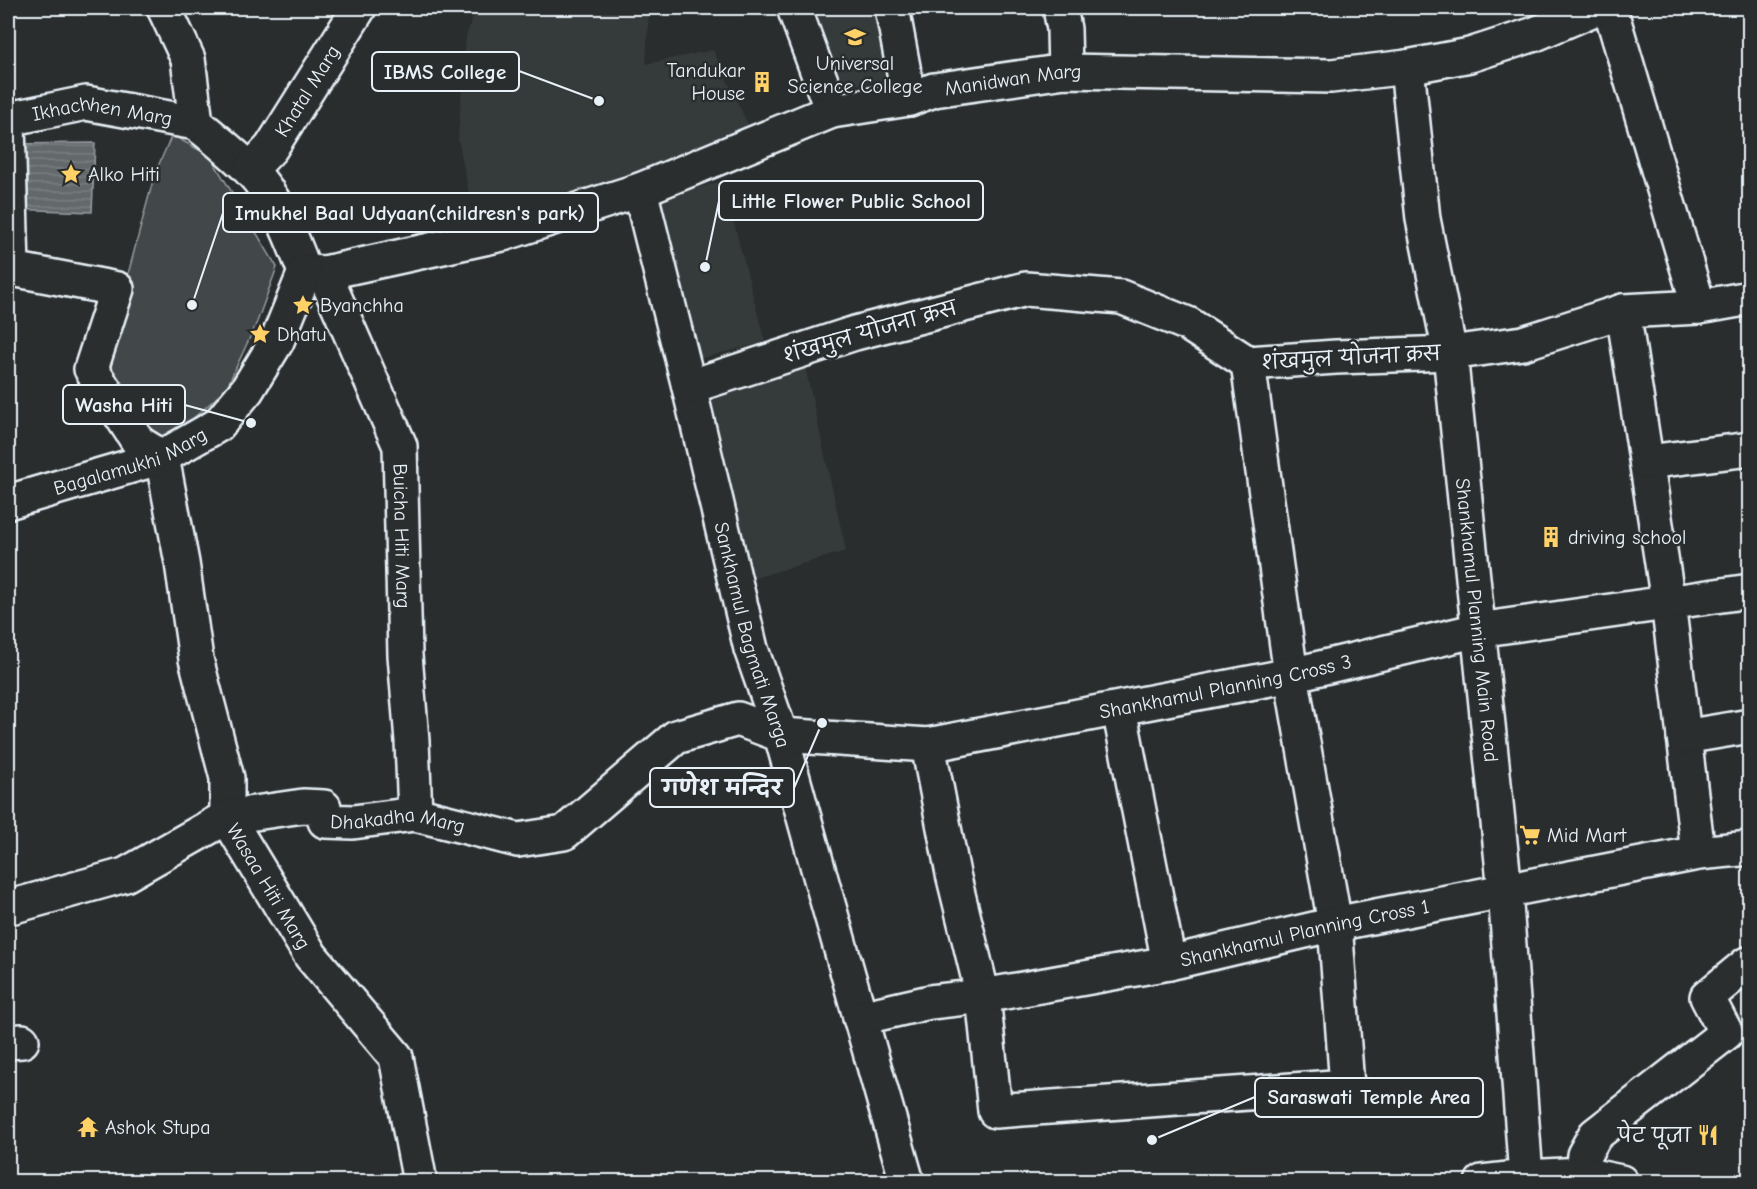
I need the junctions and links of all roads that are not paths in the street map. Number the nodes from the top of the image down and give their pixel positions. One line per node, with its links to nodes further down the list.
1 (164, 8): 13 (street)
2 (359, 8): 14 (street, Khatal Marg)
3 (794, 8): 11 (street)
4 (892, 8): 10 (street)
5 (1060, 8): 9 (street)
6 (1596, 8): 8 (street, Manidwan Marg)
7 (1610, 8): 18 (street)
8 (1407, 67): 9 (street, Manidwan Marg); 20 (street, Shankhamul Planning Main Road)
9 (1065, 71): 10 (street, Manidwan Marg)
10 (909, 99): 11 (street, Manidwan Marg)
11 (832, 111): 15 (street, Manidwan Marg)
12 (8, 121): 13 (street, Ikhachhen Marg); 24 (street)
13 (196, 123): 14 (street, Buicha Hiti Marg)
14 (250, 170): 16 (street, Buicha Hiti Marg)
15 (640, 190): 16 (street, Manidwan Marg); 22 (street, Sankhamul Bagmati Marga)
16 (315, 272): 24 (street, Bagalamukhi Marg); 36 (street, Buicha Hiti Marg)
17 (1749, 298): 18 (street, शंखमुल योजना क्रस)
18 (1699, 307): 19 (street, शंखमुल योजना क्रस)
19 (1623, 311): 20 (street, शंखमुल योजना क्रस); 25 (street)
20 (1450, 353): 21 (street, शंखमुल योजना क्रस); 29 (street, Shankhamul Planning Main Road)
21 (1248, 363): 22 (street, शंखमुल योजना क्रस); 30 (street)
22 (689, 387): 33 (street, Sankhamul Bagmati Marga)
23 (1749, 449): 25 (street)
24 (162, 457): 26 (street, Bagalamukhi Marg); 37 (street, Wasaa Hiti Marg)
25 (1647, 462): 28 (street)
26 (8, 502)
27 (1749, 591): 28 (street, Shankhamul Planning Cross 3)
28 (1668, 602): 29 (street, Shankhamul Planning Cross 3); 34 (street)
29 (1479, 630): 30 (street, Shankhamul Planning Cross 3); 40 (street, Shankhamul Planning Main Road)
30 (1291, 675): 31 (street, Shankhamul Planning Cross 3); 42 (street)
31 (1119, 709): 35 (street, Shankhamul Planning Cross 3); 43 (street)
32 (1749, 726): 34 (street)
33 (781, 735): 35 (street, Shankhamul Planning Cross 3); 36 (street, Dhakadha Marg); 46 (street, Sankhamul Bagmati Marga)
34 (1684, 737): 39 (street)
35 (928, 745): 45 (street)
36 (414, 814): 37 (street, Dhakadha Marg)
37 (227, 817): 41 (street, Dhakadha Marg); 49 (street, Wasaa Hiti Marg)
38 (1749, 848): 39 (street, Shankhamul Planning Cross 1)
39 (1698, 853): 40 (street, Shankhamul Planning Cross 1)
40 (1505, 891): 42 (street, Shankhamul Planning Cross 1); 48 (street, Shankhamul Planning Main Road)
41 (8, 906)
42 (1335, 924): 43 (street, Shankhamul Planning Cross 1); 45 (street)
43 (1168, 963): 45 (street, Shankhamul Planning Cross 1)
44 (1747, 964): 47 (street)
45 (983, 996): 46 (street, Shankhamul Planning Cross 1)
46 (860, 1018): 50 (street, Sankhamul Bagmati Marga)
47 (1581, 1174): 48 (street); 52 (street)
48 (1526, 1177): 51 (street)
49 (420, 1182)
50 (907, 1182)
51 (1482, 1182)
52 (1621, 1182)

